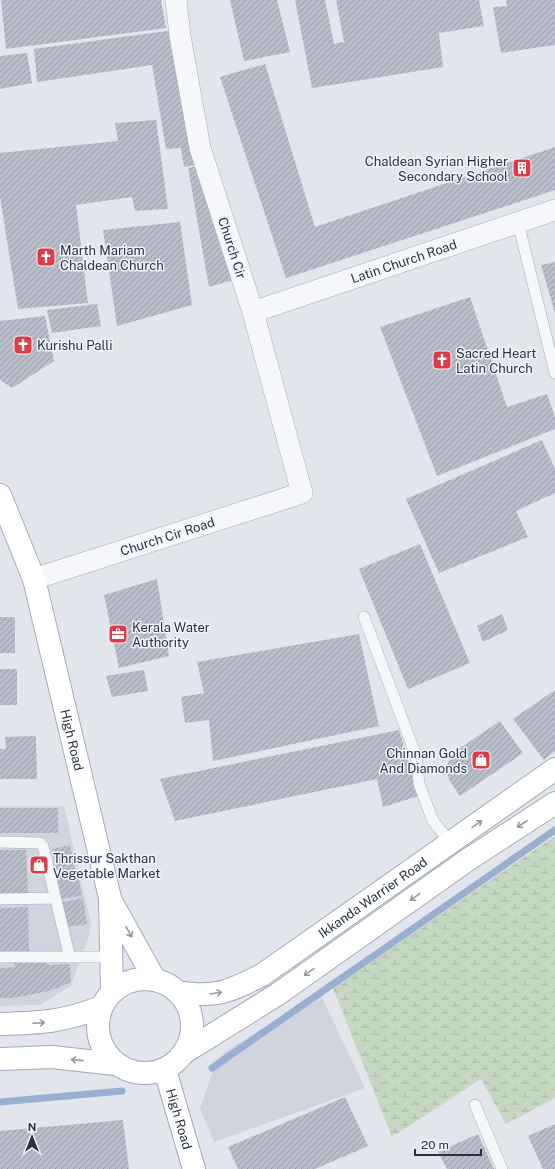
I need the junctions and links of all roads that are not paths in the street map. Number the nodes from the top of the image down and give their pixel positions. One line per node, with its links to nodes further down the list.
1 (176, 0): 4 (street, Church Cir)
2 (555, 210): 3 (street, Latin Church Road)
3 (518, 222): 4 (street, Latin Church Road); 5 (lane)
4 (253, 312): 6 (street, Church Cir)
5 (555, 373)
6 (302, 493): 8 (street, Church Cir Road)
7 (0, 495): 8 (main road, High Road)
8 (34, 579): 15 (main road, High Road)
9 (364, 616): 13 (lane)
10 (555, 769): 13 (main road, Ikkanda Warrier Road, one-way to 10)
11 (555, 803): 24 (main road, Ikkanda Warrier Road, one-way to 24)
12 (0, 842): 14 (lane)
13 (450, 842): 21 (main road, Ikkanda Warrier Road, one-way to 13)
14 (55, 898): 16 (lane); 17 (lane)
15 (110, 898): 19 (main road, High Road); 20 (main road, one-way to 20)
16 (0, 899)
17 (66, 956): 18 (lane); 19 (lane)
18 (0, 957)
19 (110, 957): 22 (main road, High Road)
20 (155, 980): 21 (main road); 22 (main road)
21 (178, 992): 24 (main road)
22 (106, 999): 23 (main road, one-way to 22); 26 (main road)
23 (0, 1024)
24 (185, 1052): 27 (main road)
25 (0, 1059): 26 (main road, one-way to 25)
26 (116, 1064): 27 (main road)
27 (165, 1070): 29 (main road, High Road)
28 (475, 1105): 30 (lane)
29 (194, 1169)
30 (502, 1169)

